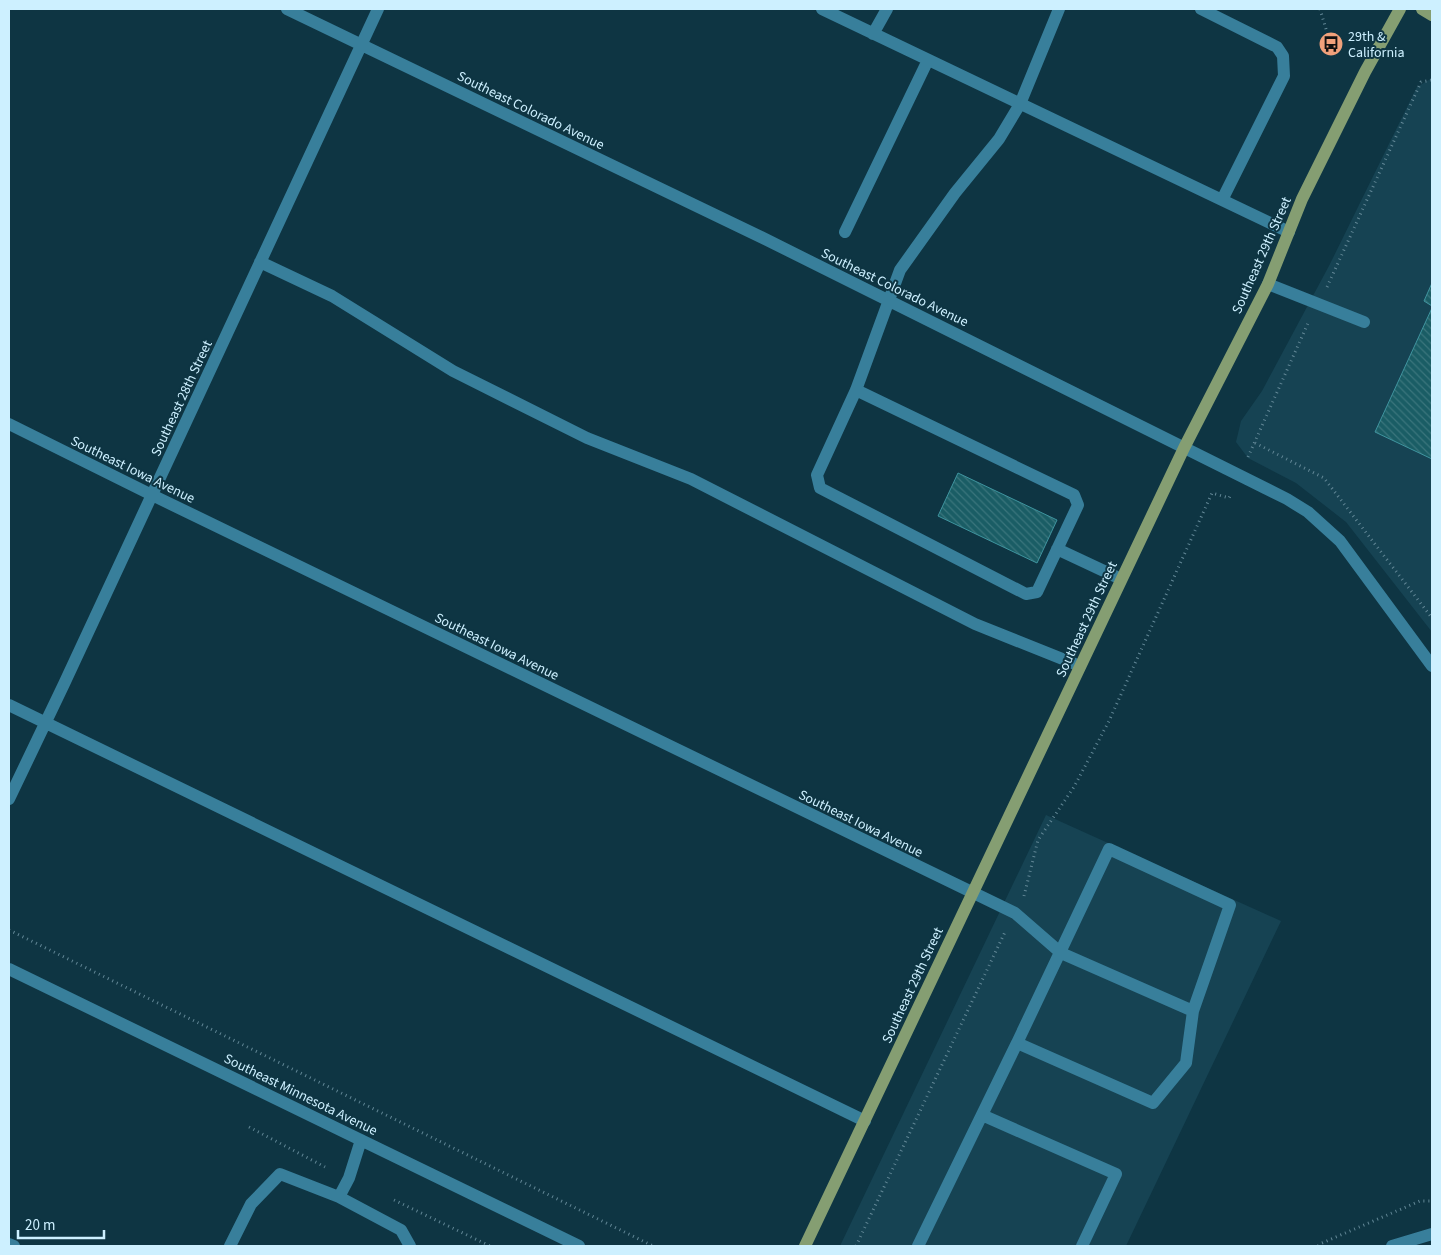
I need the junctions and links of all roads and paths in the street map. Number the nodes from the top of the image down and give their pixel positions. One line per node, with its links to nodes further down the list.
1 (288, 9): 13 (street, Southeast Colorado Avenue)
2 (378, 9): 13 (street, Southeast 28th Street)
3 (822, 9): 11 (street)
4 (887, 9): 11 (street)
5 (1059, 9): 16 (street)
6 (1201, 9): 17 (street)
7 (1320, 9): 12 (path)
8 (1400, 9): 19 (main road, Southeast 29th Street)
9 (1422, 9): 10 (main road)
10 (1432, 15)
11 (873, 34): 14 (street)
12 (1329, 39)
13 (362, 44): 20 (street, Southeast 28th Street); 22 (street, Southeast Colorado Avenue)
14 (928, 60): 16 (street); 18 (street)
15 (1432, 80): 23 (path)
16 (1020, 104): 17 (street); 22 (street)
17 (1222, 200): 19 (street)
18 (845, 232)
19 (1289, 232): 21 (main road, Southeast 29th Street)
20 (260, 262): 29 (street, Southeast 28th Street); 32 (street)
21 (1268, 284): 23 (street); 27 (main road, Southeast 29th Street)
22 (889, 301): 25 (street); 27 (street, Southeast Colorado Avenue)
23 (1318, 304): 24 (street); 28 (path)
24 (1364, 322)
25 (856, 390): 30 (street); 30 (street)
26 (9, 424): 29 (street, Southeast Iowa Avenue)
27 (1184, 448): 28 (street, Southeast Colorado Avenue); 31 (main road, Southeast 29th Street)
28 (1238, 475): 33 (street, Southeast Colorado Avenue); 38 (path)
29 (152, 495): 35 (street, Southeast 28th Street); 37 (street, Southeast Iowa Avenue)
30 (1057, 548): 31 (street)
31 (1121, 580): 32 (main road, Southeast 29th Street)
32 (1080, 666): 37 (main road, Southeast 29th Street)
33 (1432, 666)
34 (9, 705): 35 (street)
35 (45, 723): 36 (street, Southeast 28th Street); 45 (street)
36 (9, 799)
37 (973, 894): 38 (street, Southeast Iowa Avenue); 45 (main road, Southeast 29th Street)
38 (1015, 913): 40 (street, Southeast Iowa Avenue); 57 (path)
39 (9, 930): 55 (path)
40 (1061, 954): 42 (street, Southeast Iowa Avenue); 42 (street); 43 (street)
41 (9, 969): 46 (street, Southeast Minnesota Avenue)
42 (1193, 1011): 43 (street)
43 (1017, 1043): 44 (street)
44 (982, 1116): 58 (street); 59 (street)
45 (864, 1121): 56 (main road, Southeast 29th Street)
46 (361, 1140): 47 (street); 54 (street, Southeast Minnesota Avenue)
47 (339, 1197): 52 (street); 53 (street)
48 (1432, 1201): 60 (path)
49 (1432, 1234): 61 (street)
50 (9, 1244): 51 (street)
51 (14, 1246)
52 (230, 1246)
53 (410, 1246)
54 (579, 1246)
55 (653, 1246)
56 (805, 1246)
57 (856, 1246)
58 (918, 1246)
59 (1082, 1246)
60 (1318, 1246)
61 (1392, 1246)

